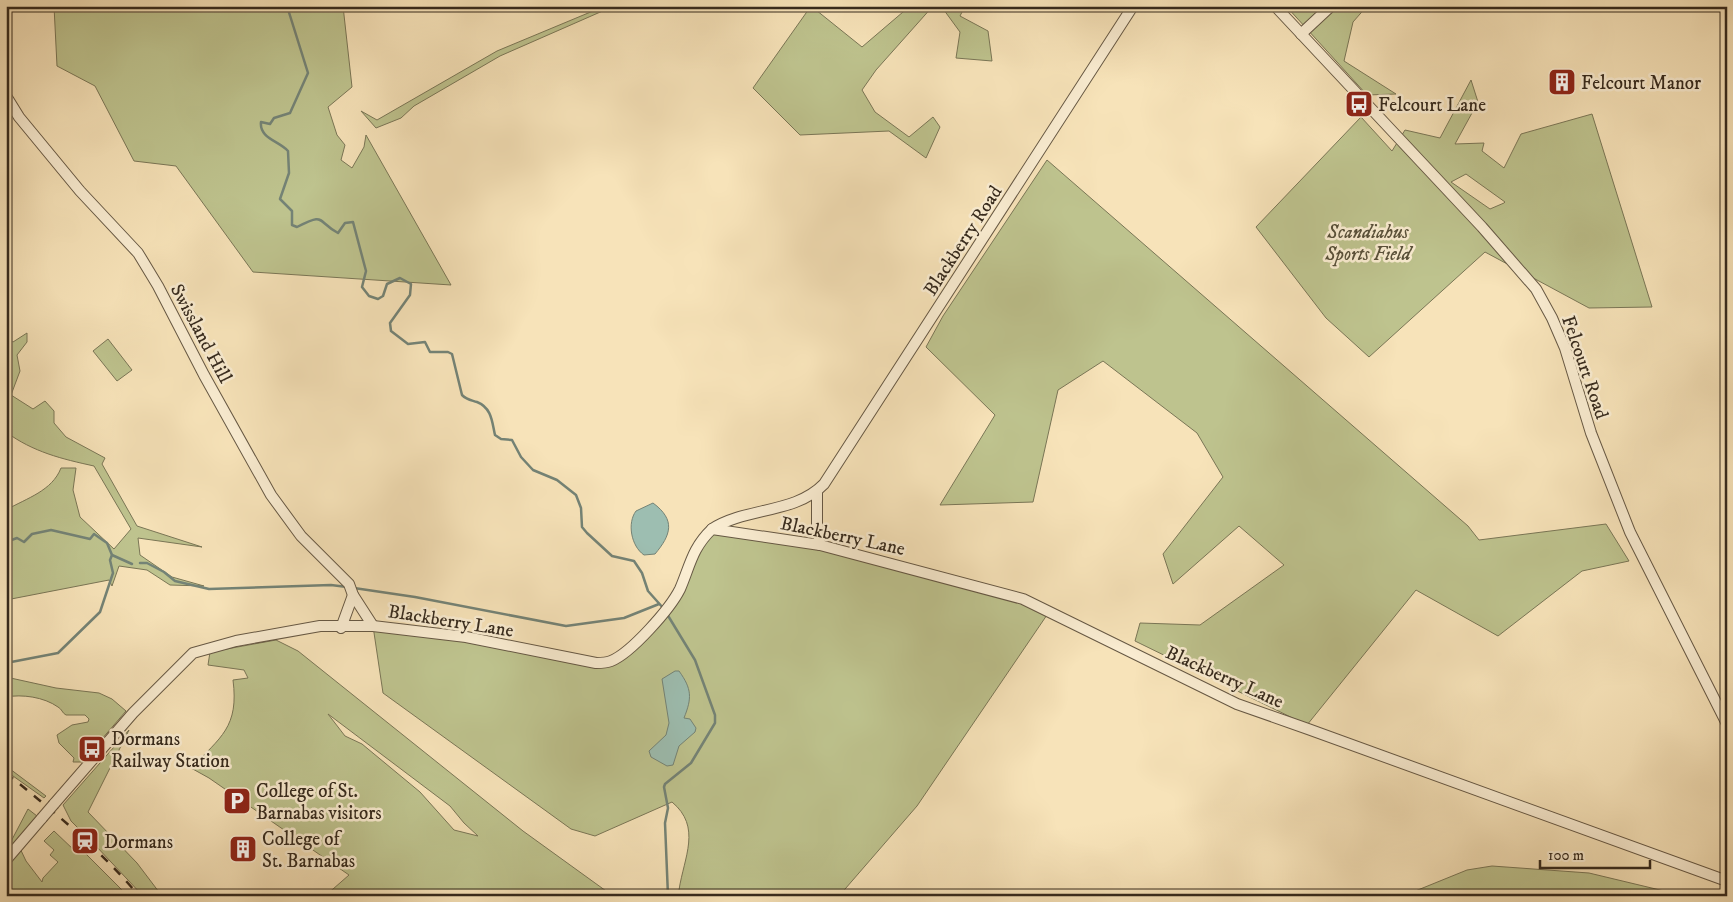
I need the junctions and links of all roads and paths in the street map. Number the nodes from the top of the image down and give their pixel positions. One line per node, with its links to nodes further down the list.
1 (1132, 6): 6 (street, Blackberry Road)
2 (1275, 6): 4 (street, Felcourt Road)
3 (1331, 6): 4 (street)
4 (1301, 34): 12 (street, Felcourt Road)
5 (6, 96): 9 (street, Swissland Hill)
6 (817, 491): 7 (street, Blackberry Road); 8 (street)
7 (712, 529): 8 (street, Blackberry Lane); 10 (street, Blackberry Lane)
8 (820, 545): 14 (street, Blackberry Lane)
9 (353, 595): 10 (street, Swissland Hill); 11 (street)
10 (374, 626): 11 (street, Blackberry Lane)
11 (341, 628): 13 (street, Blackberry Lane, bridge)
12 (1727, 724)
13 (6, 860)
14 (1727, 881)

